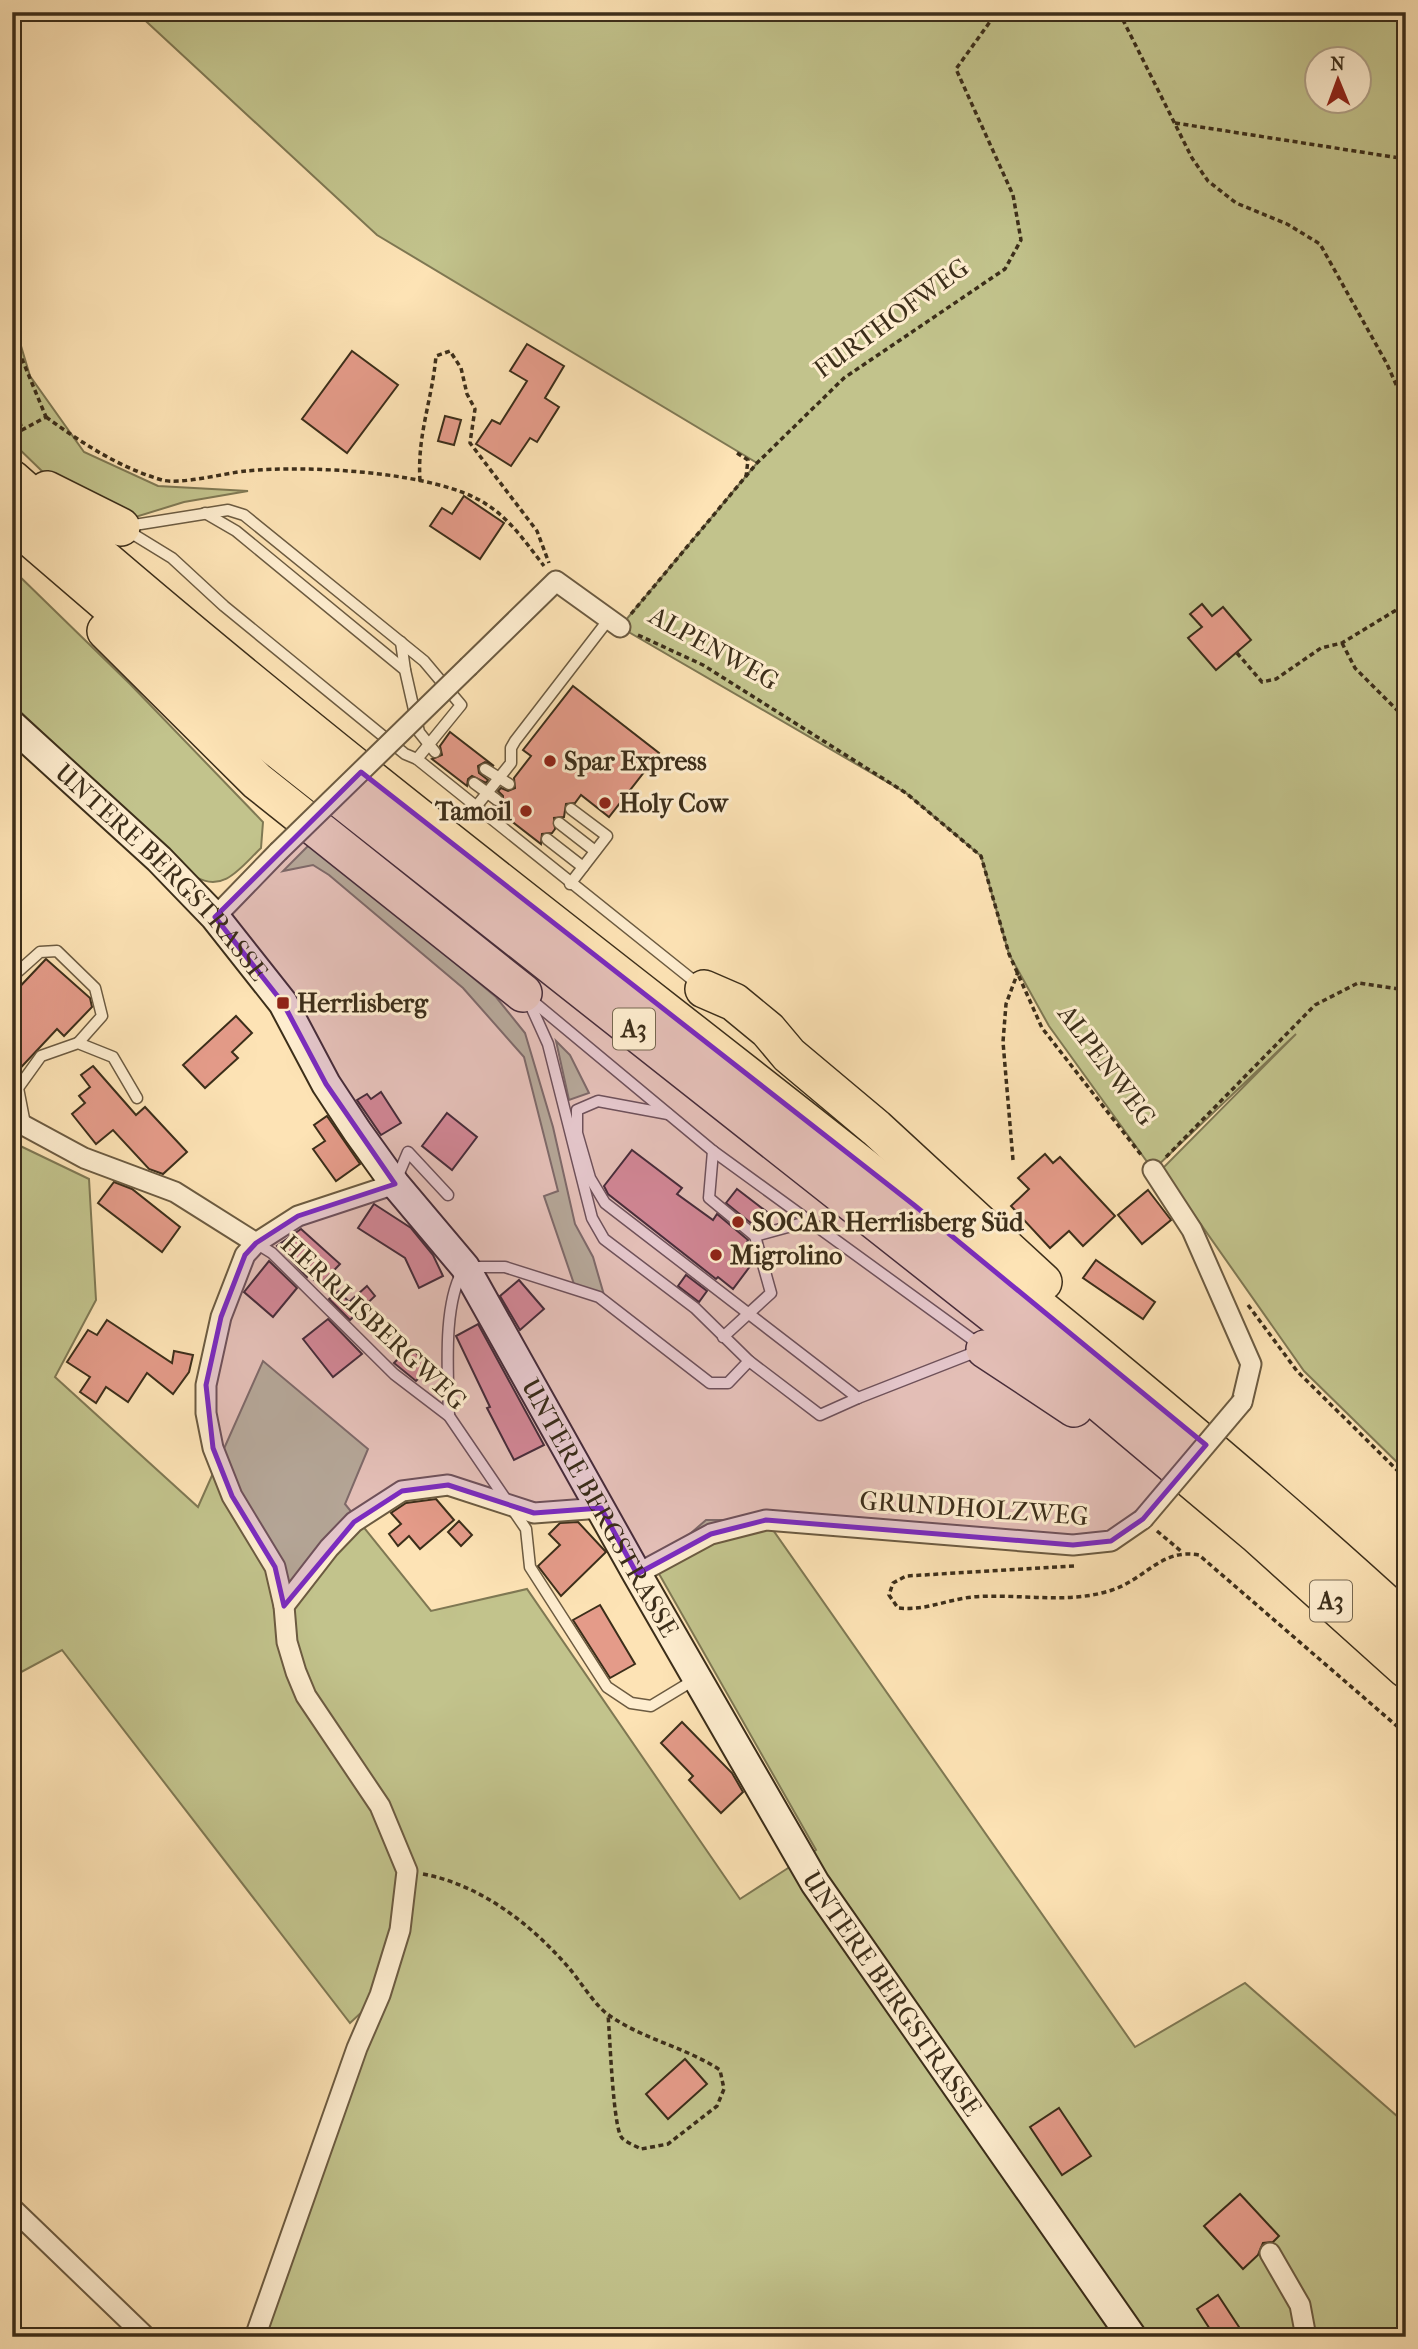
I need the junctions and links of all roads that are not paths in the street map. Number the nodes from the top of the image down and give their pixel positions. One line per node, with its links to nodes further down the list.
1 (12, 470): 5 (highway)
2 (12, 479): 53 (highway, A3)
3 (205, 513): 5 (lane); 8 (lane); 9 (lane)
4 (12, 522): 56 (highway, A3)
5 (121, 527): 13 (lane)
6 (12, 536): 34 (highway)
7 (615, 623): 16 (lane); 31 (street, bridge)
8 (401, 642): 9 (lane); 12 (lane)
9 (405, 670): 11 (lane)
10 (12, 725): 31 (main road, UNTERE BERGSTRASSE)
11 (419, 732): 12 (lane); 13 (lane); 14 (lane); 15 (lane)
12 (443, 735): 14 (lane)
13 (384, 736): 15 (lane)
14 (432, 749): 15 (lane)
15 (418, 759): 24 (lane)
16 (511, 763): 18 (lane); 19 (lane)
17 (485, 769): 19 (lane)
18 (520, 770)
19 (498, 777): 21 (lane); 22 (lane)
20 (474, 783): 22 (lane)
21 (509, 784)
22 (487, 792): 23 (lane); 24 (lane)
23 (497, 800)
24 (475, 808): 30 (lane)
25 (571, 808): 28 (lane)
26 (559, 823): 28 (lane)
27 (547, 839): 29 (lane)
28 (595, 851): 29 (lane)
29 (583, 867): 30 (lane)
30 (570, 884): 33 (lane)
31 (215, 917): 41 (main road, UNTERE BERGSTRASSE)
32 (12, 977): 35 (lane)
33 (704, 989): 53 (highway)
34 (523, 993): 37 (lane); 48 (lane)
35 (78, 1043): 36 (lane); 38 (lane)
36 (137, 1098)
37 (668, 1114): 39 (lane); 47 (lane)
38 (19, 1121): 45 (street)
39 (713, 1151): 43 (lane); 44 (lane)
40 (1153, 1170): 57 (street, GRUNDHOLZWEG, bridge)
41 (395, 1184): 42 (lane); 45 (street); 46 (main road, UNTERE BERGSTRASSE)
42 (448, 1195)
43 (810, 1221): 44 (lane); 49 (lane)
44 (755, 1236): 47 (lane)
45 (256, 1243): 52 (lane, HERRLISBERGWEG); 58 (street)
46 (465, 1267): 50 (lane); 52 (lane); 55 (main road, UNTERE BERGSTRASSE)
47 (748, 1314): 48 (lane); 51 (lane)
48 (723, 1337): 50 (lane)
49 (985, 1349): 51 (lane); 56 (highway)
50 (749, 1362): 51 (lane)
51 (858, 1398)
52 (449, 1416): 54 (lane, HERRLISBERGWEG)
53 (1181, 1423): 59 (highway, A3)
54 (509, 1504): 55 (street); 58 (street); 61 (lane, HERRLISBERGWEG)
55 (601, 1508): 57 (main road, UNTERE BERGSTRASSE)
56 (1256, 1534): 60 (highway, A3)
57 (637, 1574): 61 (main road, UNTERE BERGSTRASSE)
58 (284, 1605): 65 (street)
59 (1406, 1622)
60 (1406, 1669)
61 (698, 1678): 66 (main road, UNTERE BERGSTRASSE)
62 (12, 2208): 64 (street)
63 (1270, 2253): 67 (street)
64 (146, 2337)
65 (255, 2337)
66 (1132, 2337)
67 (1306, 2337)

